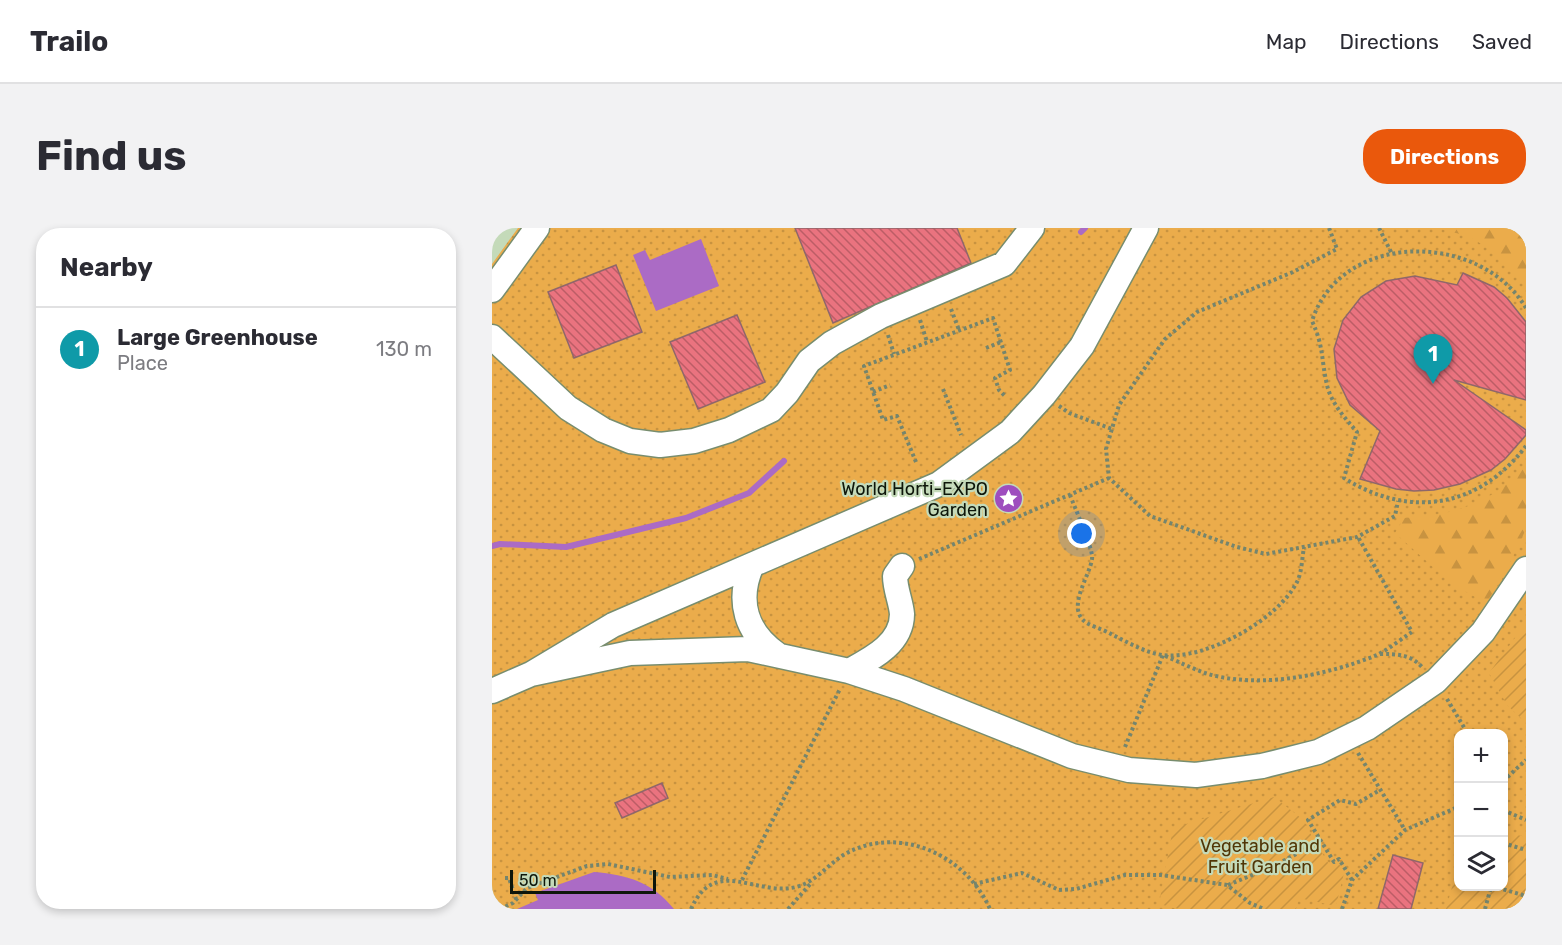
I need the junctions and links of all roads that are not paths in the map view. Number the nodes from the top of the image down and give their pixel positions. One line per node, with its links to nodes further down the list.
1 (537, 228): 4 (lane)
2 (1032, 228): 5 (lane)
3 (1146, 228): 6 (lane)
4 (492, 290)
5 (492, 337)
6 (752, 565): 9 (lane); 11 (lane)
7 (902, 566): 10 (lane)
8 (1526, 569): 10 (lane)
9 (778, 655): 10 (lane); 11 (lane)
10 (849, 671)
11 (531, 674): 12 (lane)
12 (492, 691)

